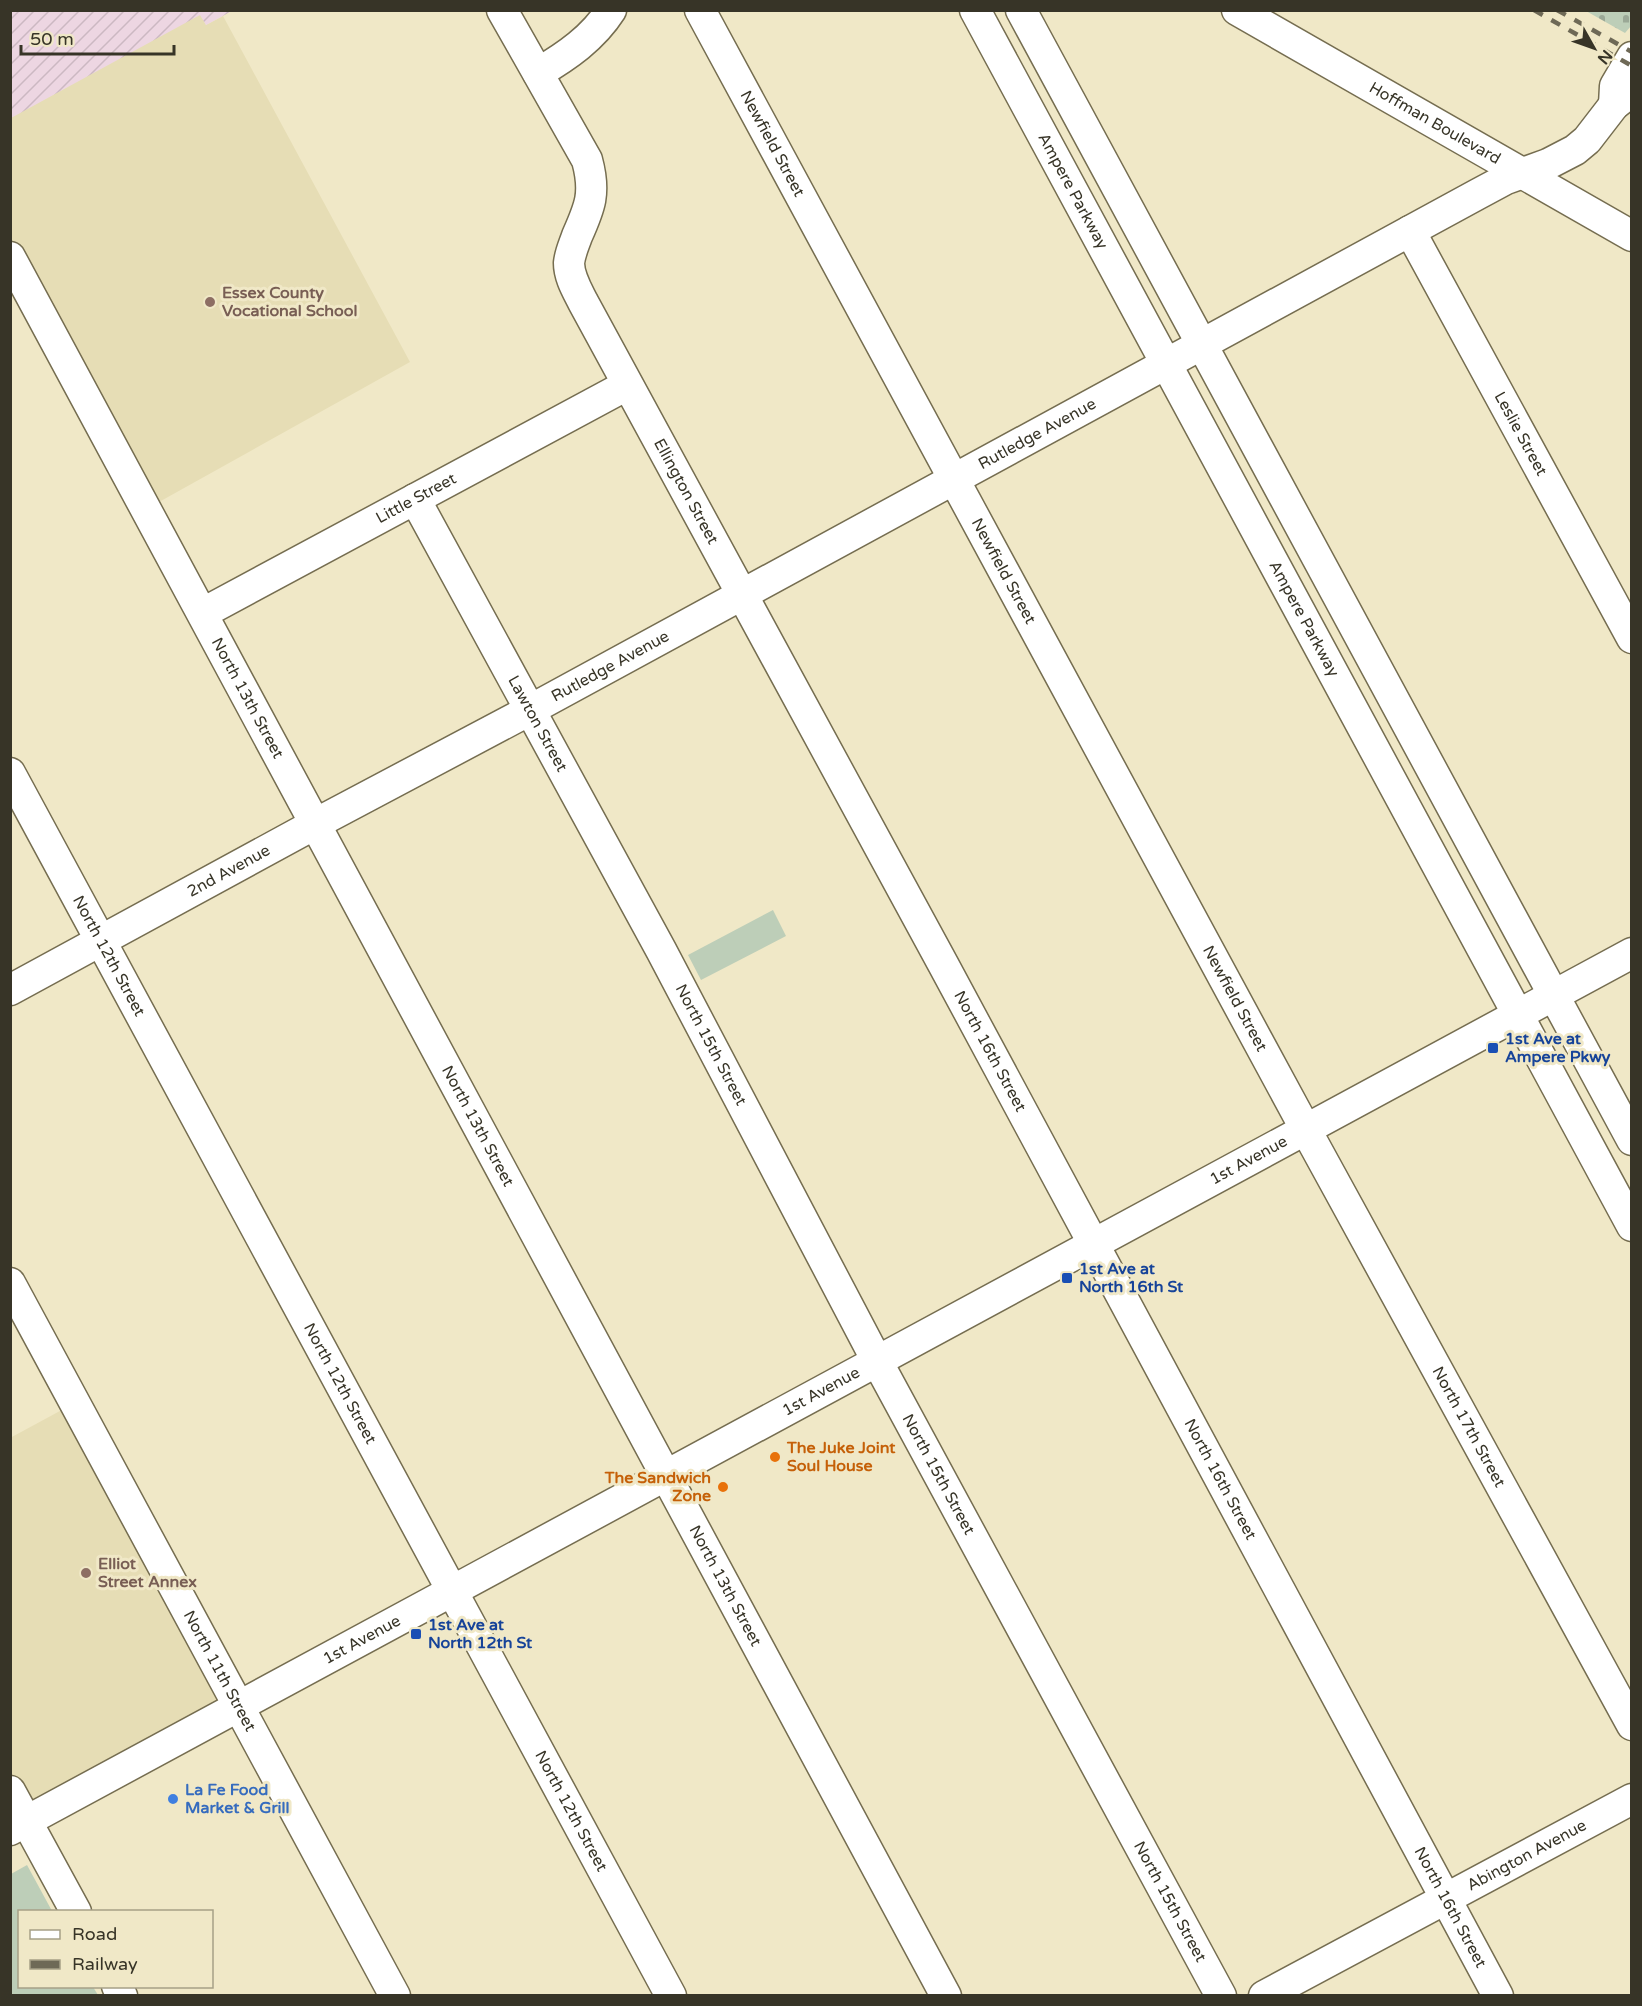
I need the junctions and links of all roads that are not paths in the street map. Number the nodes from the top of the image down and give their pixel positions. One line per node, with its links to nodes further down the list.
1 (502, 10): 8 (street, Ellington Street)
2 (612, 10): 8 (street)
3 (700, 10): 17 (street, Newfield Street)
4 (975, 10): 15 (street, Ampere Parkway)
5 (1021, 10): 14 (street)
6 (1237, 10): 10 (street, Hoffman Boulevard)
7 (1632, 57): 9 (street, Rutledge Avenue)
8 (538, 73): 16 (street, Ellington Street)
9 (1623, 97): 10 (street, Rutledge Avenue)
10 (1520, 173): 11 (street, Rutledge Avenue); 12 (street, Hoffman Boulevard)
11 (1410, 231): 14 (street, Rutledge Avenue); 21 (street, Leslie Street)
12 (1632, 236)
13 (10, 257): 20 (street, North 13th Street)
14 (1201, 344): 15 (street, Rutledge Avenue); 31 (street)
15 (1166, 364): 17 (street, Rutledge Avenue); 32 (street, Ampere Parkway)
16 (627, 385): 18 (street, Little Street); 19 (street, Ellington Street)
17 (954, 479): 19 (street, Rutledge Avenue); 33 (street, Newfield Street)
18 (415, 499): 20 (street, Little Street); 22 (street, Lawton Street)
19 (742, 595): 22 (street, Rutledge Avenue); 29 (street, Ellington Street)
20 (203, 613): 25 (street, North 13th Street)
21 (1632, 638)
22 (530, 710): 23 (street, Rutledge Avenue); 27 (street, Lawton Street)
23 (448, 752): 25 (street, 2nd Avenue)
24 (10, 773): 26 (street, North 12th Street)
25 (315, 824): 26 (street, 2nd Avenue); 39 (street, North 13th Street)
26 (101, 941): 30 (street, 2nd Avenue); 40 (street, North 12th Street)
27 (661, 950): 38 (street, North 15th Street)
28 (1632, 953): 31 (street, 1st Avenue)
29 (943, 964): 36 (street, North 16th Street)
30 (10, 990)
31 (1554, 996): 32 (street, 1st Avenue); 34 (street)
32 (1518, 1015): 33 (street, 1st Avenue); 35 (street, Ampere Parkway)
33 (1306, 1130): 36 (street, 1st Avenue); 42 (street, North 17th Street)
34 (1632, 1140)
35 (1632, 1226)
36 (1094, 1245): 38 (street, 1st Avenue); 46 (street, North 16th Street)
37 (10, 1283): 41 (street, North 11th Street)
38 (877, 1361): 39 (street, 1st Avenue); 51 (street, North 15th Street)
39 (666, 1476): 40 (street, 1st Avenue); 50 (street, North 13th Street)
40 (452, 1591): 41 (street, 1st Avenue); 49 (street, North 12th Street)
41 (239, 1707): 45 (street, 1st Avenue); 48 (street, North 11th Street)
42 (1632, 1725)
43 (10, 1791): 45 (street)
44 (1632, 1799): 46 (street, Abington Avenue)
45 (19, 1826): 47 (street)
46 (1446, 1898): 52 (street, Abington Avenue); 53 (street, North 16th Street)
47 (75, 1910)
48 (395, 1995)
49 (671, 1995)
50 (946, 1995)
51 (1221, 1995)
52 (1264, 1995)
53 (1498, 1995)

